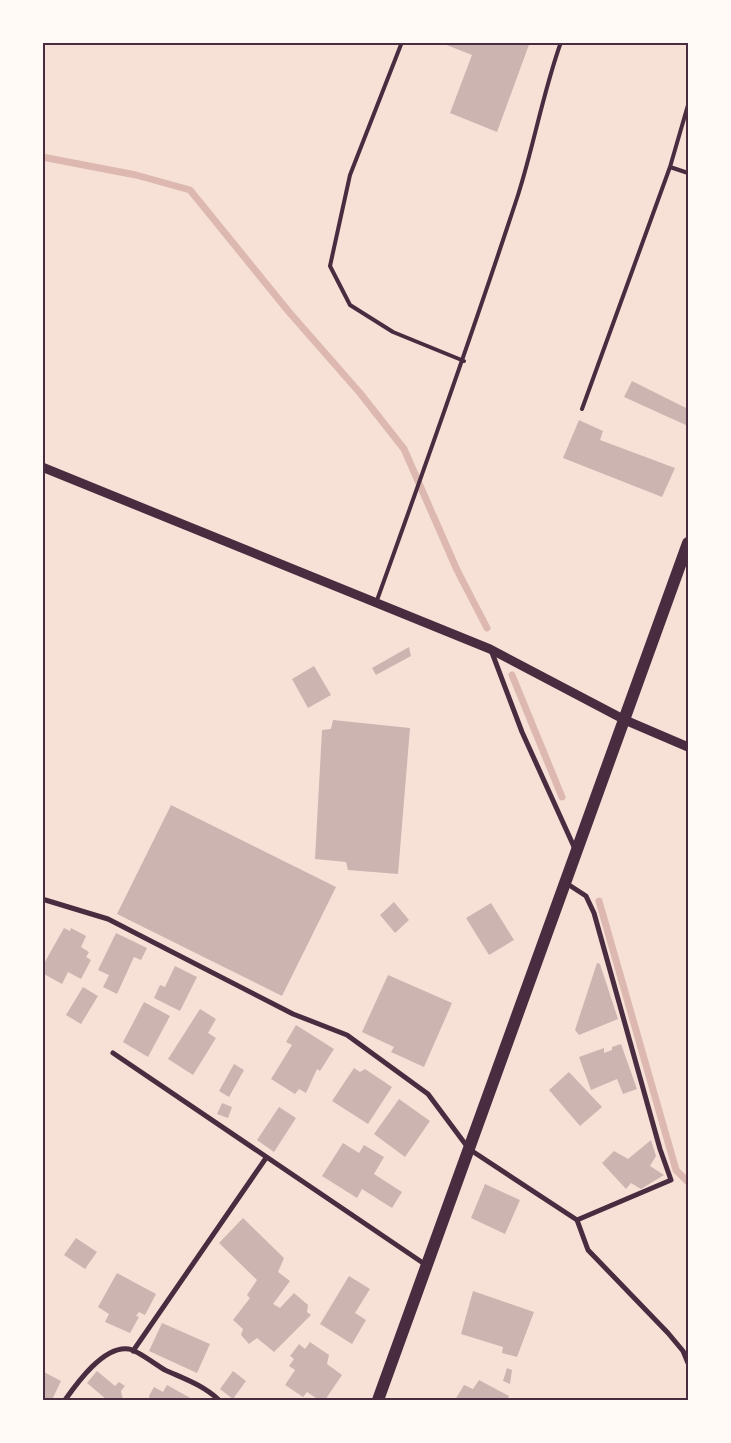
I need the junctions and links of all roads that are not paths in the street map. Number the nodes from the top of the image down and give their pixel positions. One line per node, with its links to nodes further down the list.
1 (402, 42): 6 (lane)
2 (561, 42): 6 (lane)
3 (688, 105): 4 (lane)
4 (670, 167): 5 (lane); 7 (lane)
5 (688, 173)
6 (464, 361): 10 (lane)
7 (582, 409)
8 (42, 467): 10 (street)
9 (688, 544): 12 (main road)
10 (376, 603): 11 (street)
11 (490, 649): 12 (street); 14 (street)
12 (625, 720): 13 (street); 14 (main road)
13 (688, 746)
14 (577, 852): 15 (main road)
15 (565, 883): 18 (main road); 20 (street)
16 (42, 899): 18 (street)
17 (113, 1053): 19 (street)
18 (469, 1149): 20 (street); 21 (main road)
19 (266, 1158): 21 (street); 22 (street)
20 (577, 1220): 23 (street)
21 (426, 1266): 26 (main road)
22 (133, 1351): 24 (street); 25 (street)
23 (688, 1363)
24 (65, 1400)
25 (219, 1400)
26 (378, 1400)

